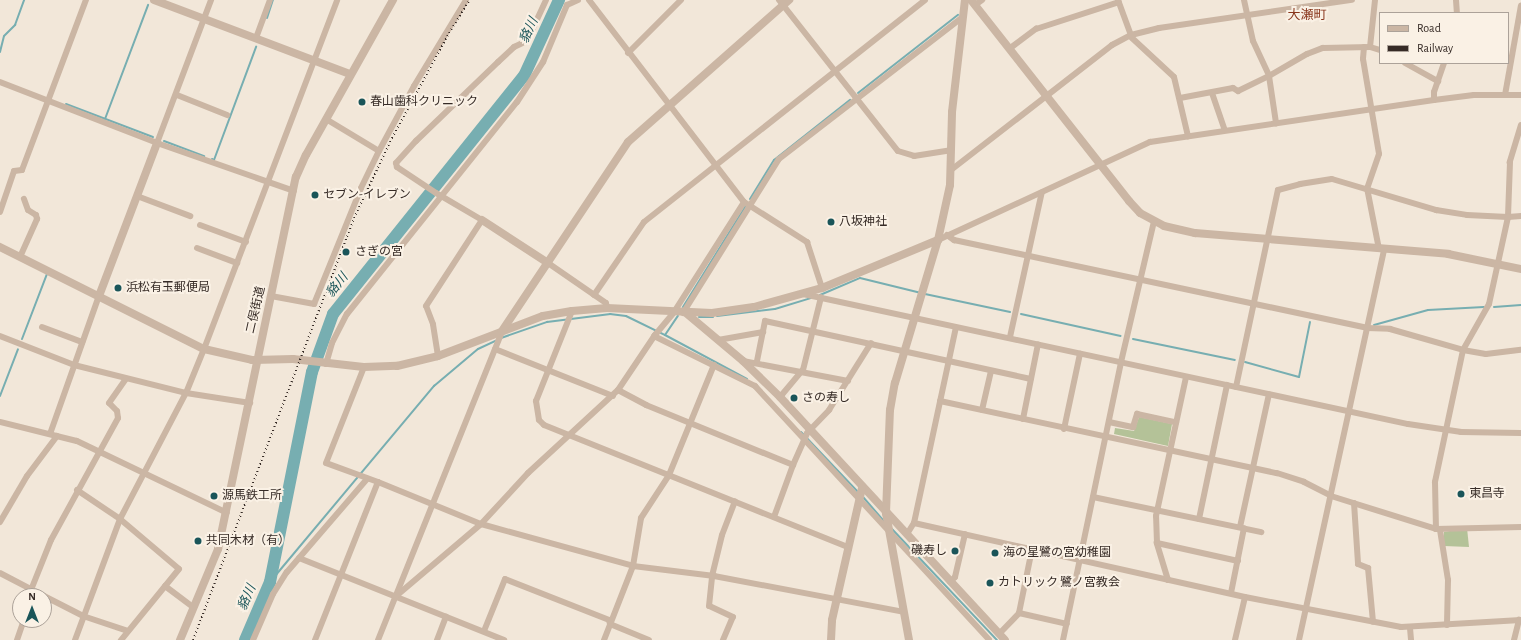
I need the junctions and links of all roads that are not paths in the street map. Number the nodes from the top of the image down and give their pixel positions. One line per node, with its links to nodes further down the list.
1 (86, 0): 48 (street)
2 (154, 0): 25 (street)
3 (211, 0): 25 (street)
4 (270, 0): 28 (street)
5 (337, 0): 33 (street)
6 (393, 0): 37 (street, 二俣街道)
7 (466, 0): 60 (street)
8 (546, 0): 68 (street)
9 (578, 0): 68 (street)
10 (589, 0): 32 (street)
11 (681, 0): 32 (street)
12 (925, 0): 36 (street)
13 (965, 0): 24 (street)
14 (1244, 0): 23 (street)
15 (1352, 0): 23 (street)
16 (1375, 0): 29 (street)
17 (1456, 0): 22 (street)
18 (1119, 1): 27 (street); 30 (street)
19 (784, 2): 36 (street); 50 (street)
20 (976, 2): 30 (street)
21 (1521, 5): 26 (street)
22 (1457, 12)
23 (1246, 16): 27 (street); 38 (street)
24 (963, 17): 47 (street); 59 (street)
25 (204, 19): 28 (street); 43 (street)
26 (1519, 27): 42 (street)
27 (1131, 35): 45 (street); 46 (street)
28 (256, 38): 33 (street)
29 (1367, 47): 31 (street); 38 (street); 51 (street)
30 (1009, 49): 45 (street)
31 (1379, 50)
32 (628, 53): 50 (street)
33 (314, 59): 37 (street); 64 (street)
34 (1407, 64): 39 (street)
35 (1444, 64): 39 (street)
36 (835, 71): 47 (street); 61 (street)
37 (350, 74): 53 (street, 二俣街道)
38 (1269, 76): 41 (street); 54 (street)
39 (1438, 81): 49 (street)
40 (0, 82): 48 (street)
41 (1212, 93): 46 (street); 56 (street)
42 (1505, 94): 44 (street); 49 (street)
43 (177, 95): 52 (street); 58 (street)
44 (1521, 95)
45 (1046, 96): 62 (street); 63 (street)
46 (1180, 98): 57 (street)
47 (856, 99): 59 (street); 71 (street)
48 (49, 100): 58 (street); 72 (street)
49 (1434, 100): 51 (street)
50 (668, 105): 61 (street); 88 (street)
51 (1373, 109): 54 (street); 65 (street)
52 (227, 115)
53 (326, 119): 60 (street); 66 (street, 二俣街道)
54 (1276, 123): 56 (street)
55 (1521, 125): 75 (street)
56 (1225, 130): 57 (street)
57 (1188, 136): 62 (street)
58 (157, 143): 64 (street); 69 (street)
59 (951, 150): 63 (street)
60 (379, 152): 97 (street)
61 (715, 165): 71 (street); 94 (street)
62 (1099, 165): 67 (street); 77 (street)
63 (951, 170): 81 (street)
64 (267, 183): 66 (street); 82 (street)
65 (1368, 188): 75 (street); 80 (street); 85 (street)
66 (294, 191): 97 (street, 二俣街道)
67 (1042, 192): 79 (street); 86 (street)
68 (439, 194): 76 (street); 130 (street)
69 (137, 196): 73 (street); 96 (street)
70 (24, 199): 87 (street)
71 (746, 204): 93 (street); 101 (street); 102 (street)
72 (0, 212)
73 (190, 216)
74 (1521, 216): 75 (street)
75 (1508, 218): 90 (street)
76 (482, 220): 88 (street); 124 (street)
77 (1154, 221): 80 (street); 92 (street)
78 (200, 225): 82 (street)
79 (947, 235): 81 (street); 86 (street)
80 (1267, 239): 85 (street); 99 (street)
81 (938, 240): 93 (street); 104 (street)
82 (246, 242): 89 (street)
83 (0, 247): 87 (street)
84 (197, 248): 89 (street)
85 (1381, 249): 90 (street); 107 (street)
86 (1028, 256): 92 (street); 113 (street)
87 (20, 257): 96 (street)
88 (548, 262): 94 (street); 110 (street)
89 (238, 263): 119 (street)
90 (1497, 263): 91 (street); 120 (street)
91 (1521, 269)
92 (1141, 280): 99 (street); 129 (street)
93 (822, 288): 95 (street)
94 (594, 295): 100 (street)
95 (805, 295): 98 (street); 102 (street)
96 (99, 296): 115 (street); 119 (street)
97 (271, 296): 125 (street, 二俣街道)
98 (820, 297): 104 (street); 108 (street)
99 (1254, 304): 107 (street); 142 (street)
100 (607, 308): 101 (street); 103 (street)
101 (674, 312): 102 (street); 111 (street)
102 (684, 313): 114 (street)
103 (570, 316): 110 (street); 134 (street)
104 (915, 317): 106 (street); 122 (street)
105 (42, 327): 115 (street)
106 (956, 327): 113 (street); 128 (street)
107 (1367, 328): 120 (street); 151 (street)
108 (812, 330): 109 (street); 116 (street); 135 (street)
109 (763, 332): 114 (street); 127 (street)
110 (501, 333): 118 (street); 124 (street)
111 (654, 335): 132 (street); 143 (street)
112 (0, 336): 131 (street)
113 (1010, 338): 117 (street)
114 (718, 340): 126 (street)
115 (82, 342): 131 (street)
116 (871, 343): 122 (street); 140 (street)
117 (1038, 344): 123 (street); 139 (street)
118 (496, 347): 134 (street); 180 (street)
119 (204, 349): 125 (street); 144 (street)
120 (1463, 350): 121 (street); 158 (street)
121 (1521, 350)
122 (905, 351): 128 (street); 183 (street)
123 (1080, 354): 129 (street); 157 (street)
124 (438, 356): 133 (street)
125 (258, 360): 130 (street); 149 (street, 二俣街道)
126 (743, 360): 127 (street); 147 (street)
127 (756, 362): 135 (street)
128 (949, 362): 136 (street); 148 (street)
129 (1121, 362): 137 (street); 154 (street)
130 (323, 364): 133 (street)
131 (74, 365): 138 (street); 160 (street)
132 (714, 365): 156 (street); 162 (street)
133 (364, 367): 172 (street)
134 (548, 370): 146 (street); 161 (street)
135 (803, 370): 140 (street); 147 (street)
136 (991, 371): 139 (street); 150 (street)
137 (1186, 377): 141 (street); 155 (street)
138 (126, 379): 144 (street); 166 (street)
139 (1031, 379): 152 (street)
140 (848, 381): 162 (street)
141 (1227, 385): 142 (street); 167 (street)
142 (1236, 387): 145 (street)
143 (618, 390): 146 (street); 156 (street)
144 (186, 393): 149 (street); 170 (street)
145 (1269, 394): 151 (street); 169 (street)
146 (612, 396): 161 (street)
147 (780, 397): 162 (street)
148 (940, 401): 150 (street); 188 (street)
149 (250, 404): 182 (street, 二俣街道)
150 (982, 410): 152 (street)
151 (1348, 412): 158 (street); 176 (street)
152 (1023, 419): 157 (street)
153 (0, 422): 160 (street)
154 (1109, 422): 155 (street); 164 (street)
155 (1176, 422): 165 (street)
156 (690, 423): 168 (street); 171 (street)
157 (1064, 429): 164 (street)
158 (1447, 430): 159 (street); 192 (street)
159 (1521, 433)
160 (50, 434): 163 (street)
161 (570, 434): 171 (street); 189 (street)
162 (806, 435): 168 (street); 175 (street)
163 (57, 436): 166 (street); 187 (street)
164 (1106, 437): 165 (street); 177 (street)
165 (1170, 451): 167 (street); 181 (street)
166 (99, 452): 170 (street); 174 (street)
167 (1212, 460): 169 (street); 186 (street)
168 (793, 465): 184 (street)
169 (1252, 468): 176 (street); 191 (street)
170 (144, 473): 182 (street); 185 (street)
171 (669, 475): 178 (street); 203 (street)
172 (365, 478): 173 (street); 200 (street)
173 (378, 482): 180 (street); 205 (street)
174 (77, 490): 185 (street); 211 (street)
175 (861, 493): 183 (street); 193 (street); 198 (street)
176 (1331, 496): 179 (street); 218 (street)
177 (1093, 497): 181 (street); 201 (street)
178 (735, 501): 184 (street); 206 (street)
179 (1354, 503): 192 (street); 224 (street)
180 (431, 504): 189 (street); 213 (street)
181 (1157, 511): 186 (street); 197 (street)
182 (227, 513): 217 (street, 二俣街道)
183 (887, 515): 193 (street); 195 (street)
184 (774, 517): 198 (street)
185 (120, 519): 209 (street); 221 (street)
186 (1199, 519): 191 (street)
187 (0, 522)
188 (914, 523): 195 (street); 196 (street)
189 (481, 524): 203 (street); 213 (street)
190 (1521, 527): 192 (street)
191 (1242, 528): 194 (street); 202 (street)
192 (1438, 529): 227 (street)
193 (890, 530): 219 (street); 247 (street)
194 (1261, 532)
195 (907, 534): 208 (street)
196 (965, 534): 199 (street); 208 (street)
197 (1157, 543): 202 (street); 207 (street)
198 (848, 547): 215 (street)
199 (1032, 549): 201 (street); 220 (street)
200 (299, 558): 205 (street); 237 (street)
201 (1080, 560): 207 (street); 226 (street)
202 (1238, 561): 212 (street)
203 (633, 566): 206 (street); 225 (street)
204 (0, 573): 210 (street)
205 (341, 576): 213 (street); 238 (street)
206 (712, 576): 215 (street); 244 (street)
207 (1168, 580): 212 (street)
208 (950, 582): 232 (street)
209 (165, 586): 217 (street); 230 (street)
210 (26, 588)
211 (34, 588)
212 (1231, 593): 214 (street)
213 (395, 597): 222 (street); 239 (street)
214 (1245, 597): 218 (street); 249 (street)
215 (838, 598): 219 (street); 245 (street)
216 (52, 600): 221 (street)
217 (194, 608): 236 (street, 二俣街道)
218 (1305, 608): 224 (street); 250 (street)
219 (904, 612): 246 (street)
220 (1019, 613): 226 (street); 232 (street)
221 (83, 616): 230 (street); 234 (street)
222 (446, 617): 231 (street); 240 (street)
223 (1520, 620): 227 (street); 252 (street)
224 (1373, 622): 229 (street)
225 (610, 624): 231 (street); 242 (street); 243 (street)
226 (1067, 624): 248 (street)
227 (1447, 625): 229 (street)
228 (21, 628): 233 (street)
229 (1410, 628): 251 (street)
230 (128, 631): 235 (street)
231 (484, 631): 241 (street)
232 (1002, 637)
233 (17, 640)
234 (74, 640)
235 (121, 640)
236 (180, 640)
237 (254, 640)
238 (314, 640)
239 (378, 640)
240 (437, 640)
241 (504, 640)
242 (604, 640)
243 (650, 640)
244 (723, 640)
245 (831, 640)
246 (909, 640)
247 (989, 640)
248 (1063, 640)
249 (1235, 640)
250 (1299, 640)
251 (1411, 640)
252 (1514, 640)

